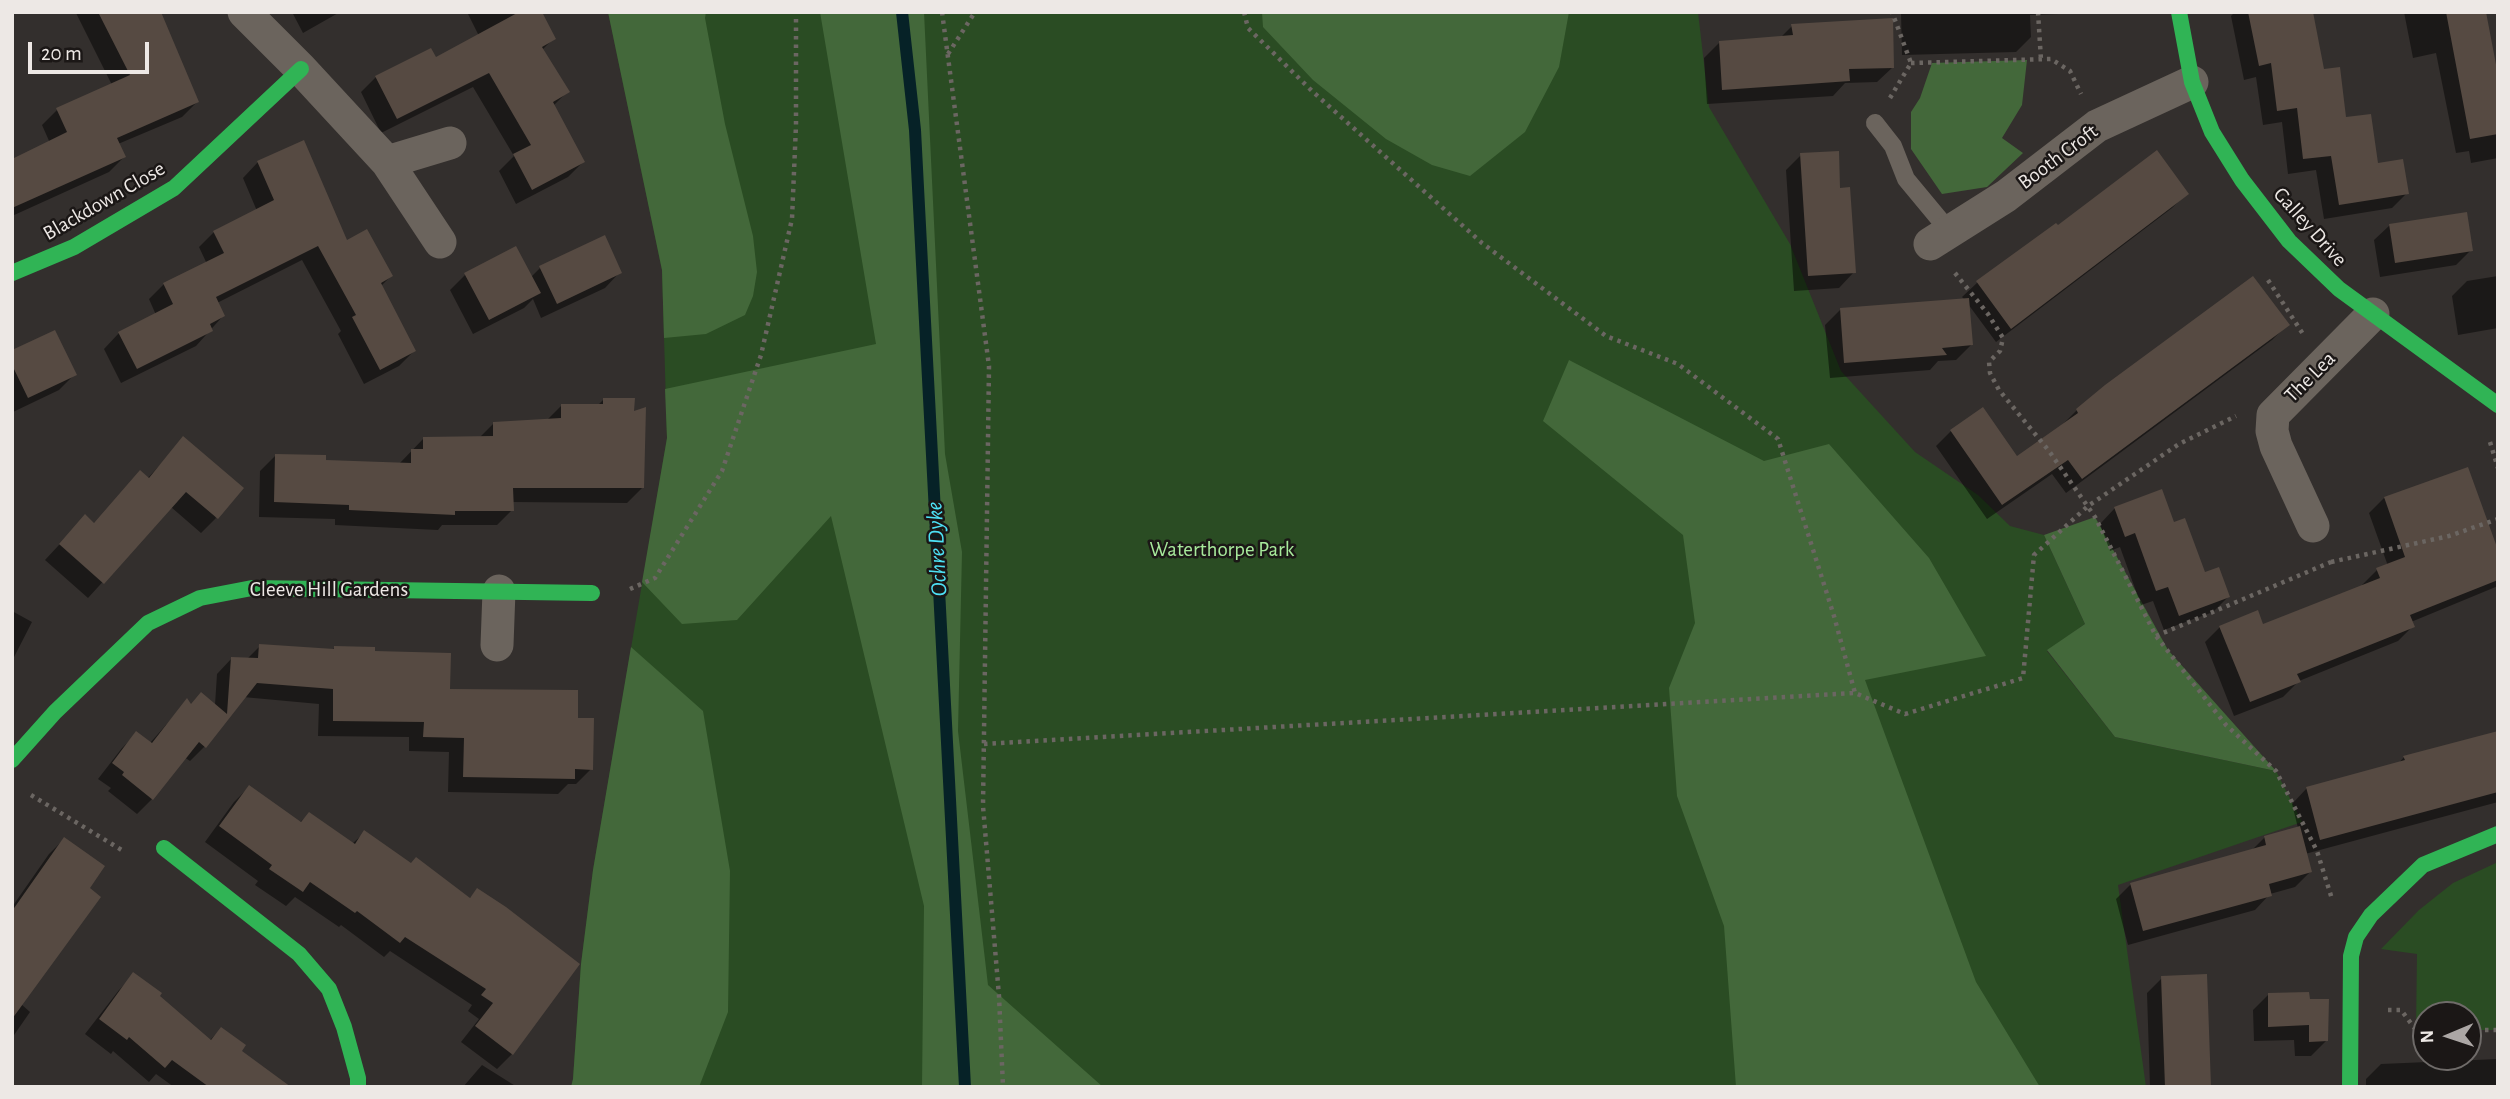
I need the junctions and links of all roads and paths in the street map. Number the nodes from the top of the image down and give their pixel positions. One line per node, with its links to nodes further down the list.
1 (244, 12): 12 (street)
2 (796, 12): 29 (path)
3 (942, 12): 9 (path)
4 (975, 12): 9 (path)
5 (1244, 12): 32 (path)
6 (1892, 12): 11 (path)
7 (2038, 12): 10 (path)
8 (2179, 12): 13 (street, Galley Drive)
9 (948, 55): 33 (path)
10 (2040, 60): 11 (path); 15 (path)
11 (1911, 63): 14 (path)
12 (301, 69): 17 (street); 20 (street, Blackdown Close)
13 (2192, 82): 15 (street, Booth Croft); 21 (street, Galley Drive)
14 (1875, 122): 18 (lane)
15 (2096, 126): 18 (street, Booth Croft)
16 (450, 143): 17 (street)
17 (387, 162): 19 (street)
18 (1940, 238): 24 (path)
19 (440, 242)
20 (12, 273)
21 (2373, 314): 22 (street, Galley Drive); 23 (street, The Lea)
22 (2498, 405)
23 (2273, 415): 24 (path); 26 (street, The Lea)
24 (2088, 506): 30 (path); 32 (path)
25 (2498, 519): 27 (path)
26 (2313, 526): 27 (path)
27 (2331, 562): 30 (path)
28 (499, 591): 29 (street, Cleeve Hill Gardens); 31 (street); 34 (street, Cleeve Hill Gardens)
29 (592, 593)
30 (2156, 636): 38 (path)
31 (498, 645)
32 (1855, 693): 33 (path)
33 (985, 744): 40 (path)
34 (12, 760)
35 (24, 791): 37 (path)
36 (2498, 834): 38 (street)
37 (164, 848): 39 (street)
38 (2351, 956): 41 (street)
39 (358, 1087)
40 (1003, 1087)
41 (2350, 1087)

